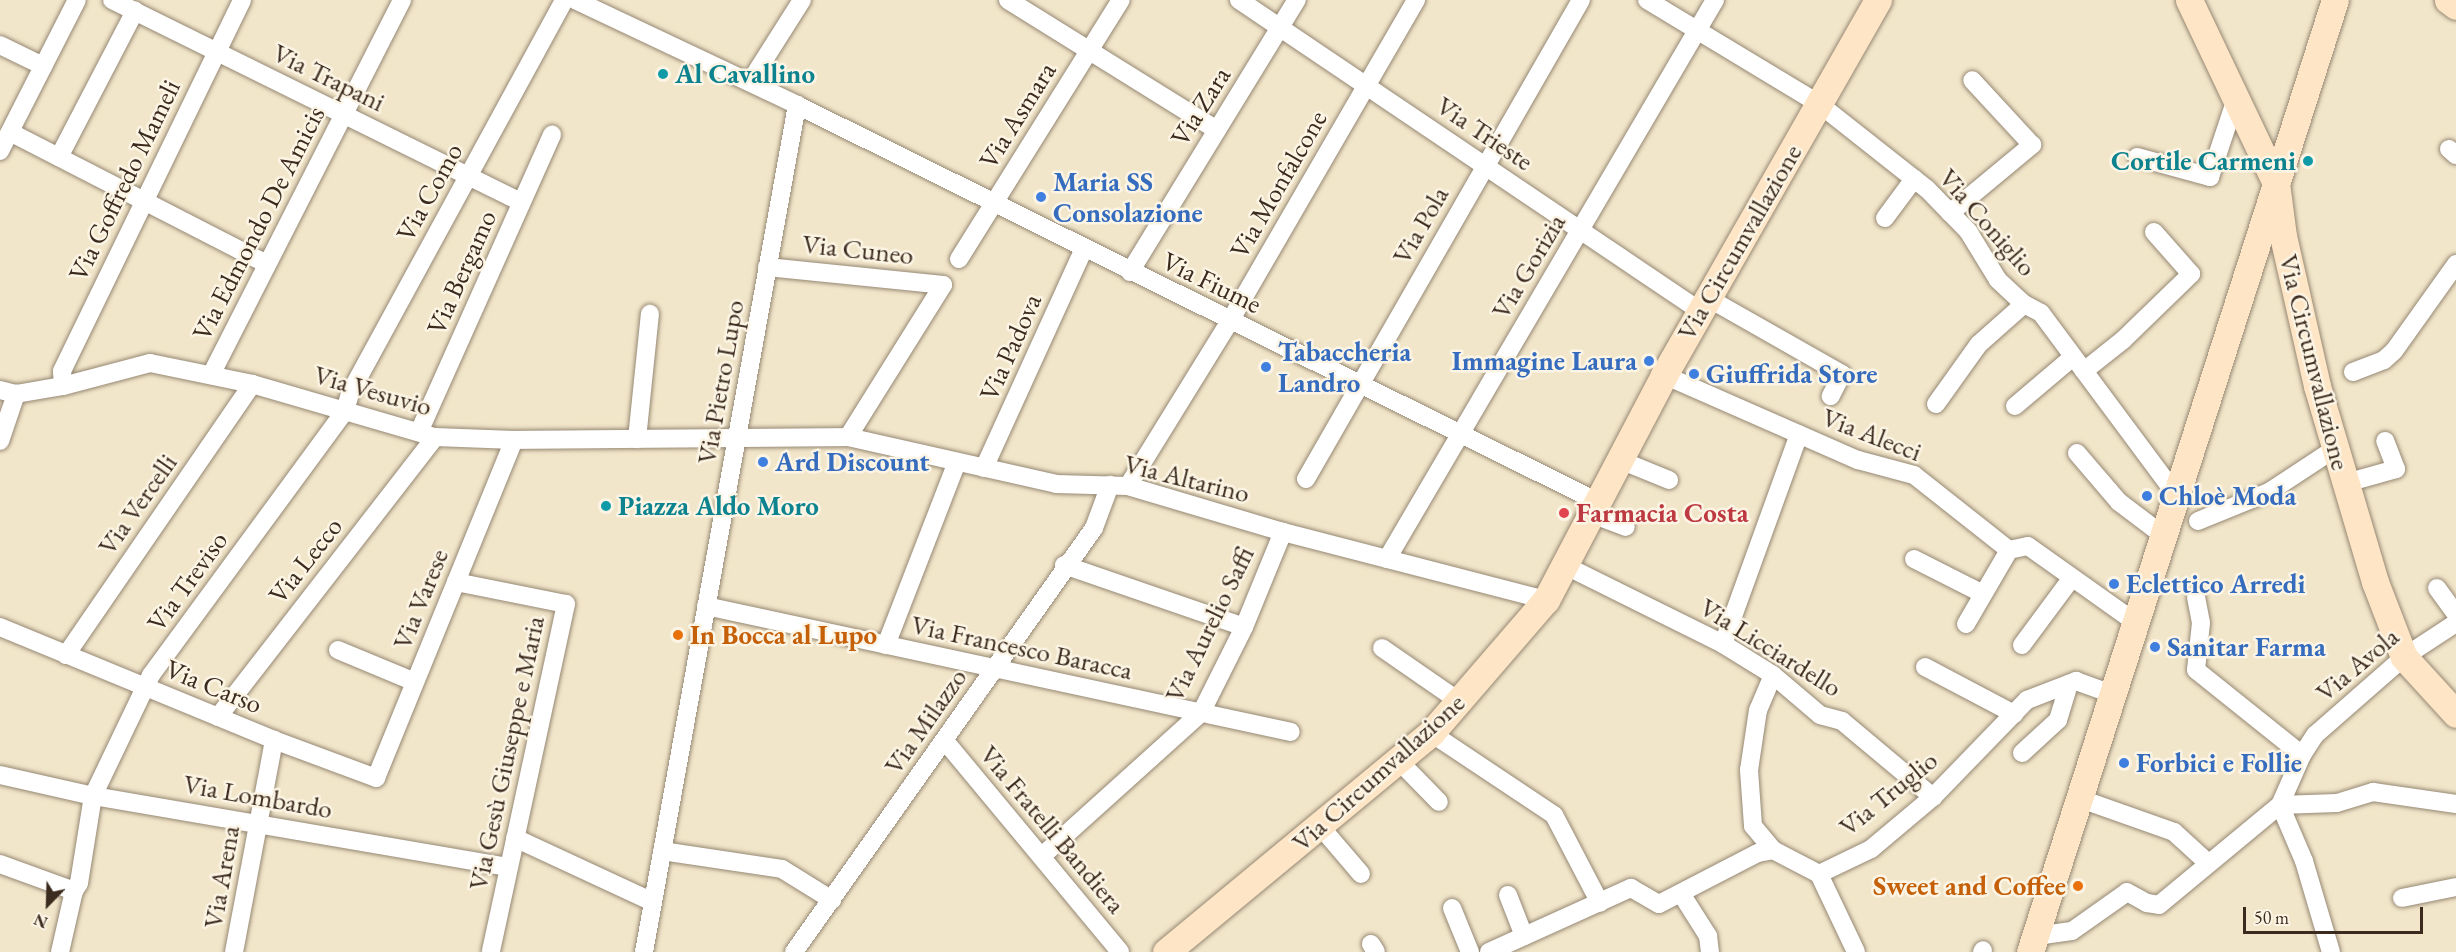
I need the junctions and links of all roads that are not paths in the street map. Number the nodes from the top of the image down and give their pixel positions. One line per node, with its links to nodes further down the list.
1 (76, 0): 27 (street)
2 (112, 0): 21 (street, Via Trapani)
3 (242, 0): 26 (street, Via Goffredo Mameli)
4 (402, 0): 34 (street, Via Edmondo De Amicis)
5 (564, 0): 42 (street, Via Como)
6 (575, 0): 29 (street, Via Fiume)
7 (802, 0): 29 (street)
8 (1008, 0): 25 (street)
9 (1121, 0): 25 (street, Via Asmara)
10 (1239, 0): 22 (street, Via Trieste)
11 (1298, 0): 22 (street, Via Zara)
12 (1416, 0): 30 (street, Via Monfalcone)
13 (1581, 0): 41 (street, Via Pola)
14 (1647, 0): 23 (street, Via Coniglio)
15 (1715, 0): 23 (street, Via Gorizia)
16 (1878, 0): 32 (street, Via Circumvallazione)
17 (2189, 0): 31 (street, Via Circumvallazione)
18 (2335, 0): 44 (street)
19 (2448, 0): 20 (street)
20 (2456, 6)
21 (135, 11): 26 (street, Via Trapani); 39 (street)
22 (1281, 26): 30 (street, Via Trieste); 35 (street, Via Zara)
23 (1697, 31): 32 (street, Via Coniglio); 50 (street, Via Gorizia)
24 (0, 45): 27 (street)
25 (1089, 50): 35 (street); 47 (street, Via Asmara)
26 (216, 52): 34 (street, Via Trapani); 45 (street, Via Goffredo Mameli)
27 (43, 66): 36 (street)
28 (1971, 80): 48 (street)
29 (750, 82): 33 (street, Via Fiume)
30 (1366, 84): 41 (street, Via Trieste); 61 (street, Via Monfalcone)
31 (2236, 99): 40 (street); 44 (street, Via Circumvallazione)
32 (1818, 104): 43 (street, Via Coniglio); 59 (street, Via Circumvallazione)
33 (797, 105): 47 (street, Via Fiume); 56 (street, Via Pietro Lupo)
34 (343, 114): 42 (street, Via Trapani); 54 (street, Via Edmondo De Amicis)
35 (1217, 130): 57 (street, Via Zara)
36 (10, 132): 38 (street); 39 (street)
37 (552, 134): 46 (street, Via Bergamo)
38 (0, 151)
39 (59, 157): 45 (street)
40 (2137, 157)
41 (1486, 166): 50 (street, Via Trieste); 67 (street, Via Pola)
42 (468, 176): 46 (street, Via Trapani); 73 (street, Via Como)
43 (1914, 179): 48 (street, Via Coniglio); 49 (street)
44 (2276, 183): 83 (street, Via Circumvallazione); 93 (street)
45 (143, 200): 54 (street); 68 (street, Via Goffredo Mameli)
46 (521, 202): 75 (street, Via Bergamo)
47 (994, 203): 52 (street, Via Fiume); 53 (street, Via Asmara)
48 (1950, 213): 58 (street, Via Coniglio)
49 (1885, 218)
50 (1581, 230): 59 (street, Via Trieste); 74 (street, Via Gorizia)
51 (2154, 232): 62 (street)
52 (1084, 249): 57 (street, Via Fiume); 87 (street, Via Padova)
53 (959, 259)
54 (267, 264): 64 (street, Via Edmondo De Amicis)
55 (2456, 264): 63 (street)
56 (767, 267): 77 (street, Via Cuneo); 79 (street, Via Pietro Lupo)
57 (1130, 272): 61 (street, Via Fiume)
58 (2024, 304): 62 (street, Via Coniglio); 71 (street)
59 (1704, 305): 65 (street, Via Circumvallazione); 70 (street, Via Trieste)
60 (650, 314): 78 (street)
61 (1230, 321): 67 (street, Via Fiume); 92 (street, Via Monfalcone)
62 (2079, 364): 72 (street); 93 (street, Via Coniglio)
63 (2353, 372)
64 (211, 375): 66 (street, Via Vesuvio); 68 (street, Via Vesuvio)
65 (1664, 375): 76 (street, Via Alecci); 85 (street, Via Circumvallazione)
66 (252, 384): 73 (street, Via Vesuvio); 122 (street, Via Vercelli)
67 (1359, 384): 74 (street, Via Fiume); 88 (street, Via Pola)
68 (63, 386): 69 (street, Via Vesuvio)
69 (8, 392): 81 (street)
70 (1831, 396)
71 (1936, 404)
72 (2015, 406)
73 (345, 411): 75 (street, Via Vesuvio); 129 (street, Via Treviso)
74 (1459, 433): 94 (street, Via Fiume); 100 (street, Via Gorizia)
75 (427, 434): 80 (street, Via Vesuvio); 135 (street, Via Lecco)
76 (1799, 434): 99 (street, Via Alecci); 117 (street)
77 (848, 437): 79 (street, Via Altarino); 86 (street, Via Altarino)
78 (637, 439): 79 (street, Via Vesuvio); 80 (street, Via Vesuvio)
79 (738, 439): 110 (street, Via Pietro Lupo)
80 (514, 440): 105 (street, Via Varese)
81 (0, 441)
82 (2385, 441): 90 (street)
83 (2336, 448): 90 (street, Via Circumvallazione); 95 (street)
84 (2077, 453): 98 (street)
85 (1620, 460): 89 (street); 94 (street, Via Circumvallazione)
86 (957, 462): 87 (street, Via Altarino); 118 (street)
87 (984, 468): 91 (street, Via Altarino)
88 (1306, 478)
89 (1669, 480)
90 (2346, 483): 123 (street, Via Circumvallazione)
91 (1110, 485): 92 (street, Via Altarino); 102 (street, Via Milazzo)
92 (1128, 486): 97 (street, Via Altarino)
93 (2176, 495): 98 (street)
94 (1595, 508): 96 (street, Via Fiume); 103 (street, Via Circumvallazione)
95 (2198, 521)
96 (1626, 527)
97 (1283, 532): 100 (street, Via Altarino); 116 (street, Via Aurelio Saffi)
98 (2164, 536): 112 (street)
99 (2009, 549): 104 (street); 107 (street)
100 (1387, 559): 109 (street, Via Altarino)
101 (1914, 559): 107 (street)
102 (1064, 565): 116 (street); 125 (street, Via Milazzo)
103 (1564, 565): 109 (street, Via Circumvallazione); 117 (street, Via Licciardello)
104 (2072, 579): 112 (street); 119 (street)
105 (456, 582): 127 (street, Via Varese); 153 (street, Via Gesù Giuseppe e Maria)
106 (2438, 588): 111 (street)
107 (1983, 594): 114 (street)
108 (2196, 597): 141 (street)
109 (1546, 600): 131 (street, Via Circumvallazione)
110 (706, 606): 118 (street, Via Francesco Baracca); 155 (street, Via Pietro Lupo)
111 (2456, 614)
112 (2135, 622): 130 (street)
113 (2456, 623): 123 (street, Via Avola)
114 (1966, 624)
115 (0, 627): 122 (street, Via Carso)
116 (1244, 627): 132 (street, Via Aurelio Saffi)
117 (1724, 644): 126 (street, Via Licciardello)
118 (886, 645): 125 (street, Via Francesco Baracca)
119 (2022, 645)
120 (1382, 648): 131 (street)
121 (338, 650): 127 (street)
122 (66, 655): 129 (street, Via Carso)
123 (2404, 657): 134 (street, Via Circumvallazione); 141 (street, Via Avola)
124 (1925, 667): 133 (street)
125 (994, 668): 132 (street, Via Francesco Baracca); 139 (street, Via Milazzo)
126 (1773, 675): 146 (street, Via Licciardello); 154 (street)
127 (415, 682): 144 (street, Via Varese)
128 (2069, 684): 130 (street); 133 (street, Via Truglio); 140 (street)
129 (146, 687): 135 (street, Via Carso); 145 (street, Via Treviso)
130 (2111, 694): 147 (street)
131 (1460, 702): 137 (street, Via Circumvallazione)
132 (1201, 713): 136 (street, Via Francesco Baracca); 156 (street, Via Aurelio Saffi)
133 (2014, 714): 146 (street, Via Truglio)
134 (2456, 714)
135 (218, 717): 138 (street, Via Carso)
136 (1291, 732)
137 (1431, 732): 142 (street, Via Circumvallazione); 169 (street)
138 (274, 740): 144 (street, Via Carso); 151 (street, Via Arena)
139 (945, 741): 156 (street, Via Fratelli Bandiera); 167 (street, Via Milazzo)
140 (2022, 753)
141 (2302, 755): 150 (street, Via Avola)
142 (1399, 761): 148 (street); 152 (street, Via Circumvallazione)
143 (0, 775): 145 (street, Via Lombardo)
144 (376, 778)
145 (93, 796): 151 (street, Via Lombardo); 163 (street, Via Treviso)
146 (1933, 797): 161 (street, Via Truglio)
147 (2078, 798): 157 (street); 172 (street)
148 (1439, 802)
149 (2456, 804): 150 (street)
150 (2280, 805): 157 (street); 184 (street)
151 (258, 822): 159 (street, Via Lombardo); 174 (street, Via Arena)
152 (1320, 826): 160 (street); 179 (street, Via Circumvallazione)
153 (515, 838): 159 (street, Via Gesù Giuseppe e Maria); 168 (street)
154 (1773, 850): 161 (street); 165 (street)
155 (663, 851): 167 (street); 168 (street, Via Pietro Lupo)
156 (1042, 856): 178 (street, Via Fratelli Bandiera)
157 (2208, 863): 172 (street)
158 (0, 864): 163 (street)
159 (507, 867): 175 (street, Via Gesù Giuseppe e Maria)
160 (1361, 874)
161 (1819, 874): 183 (street)
162 (2456, 887): 166 (street)
163 (74, 891): 173 (street, Via Treviso)
164 (1508, 895): 171 (street)
165 (1682, 895): 169 (street); 182 (street)
166 (2402, 898)
167 (832, 900): 177 (street, Via Milazzo)
168 (653, 902): 176 (street, Via Pietro Lupo)
169 (1600, 903): 171 (street)
170 (1452, 908): 180 (street)
171 (1524, 936): 181 (street)
172 (2033, 944)
173 (60, 952)
174 (234, 952)
175 (491, 952)
176 (644, 952)
177 (794, 952)
178 (1120, 952)
179 (1166, 952)
180 (1470, 952)
181 (1490, 952)
182 (1710, 952)
183 (1856, 952)
184 (2331, 952)

